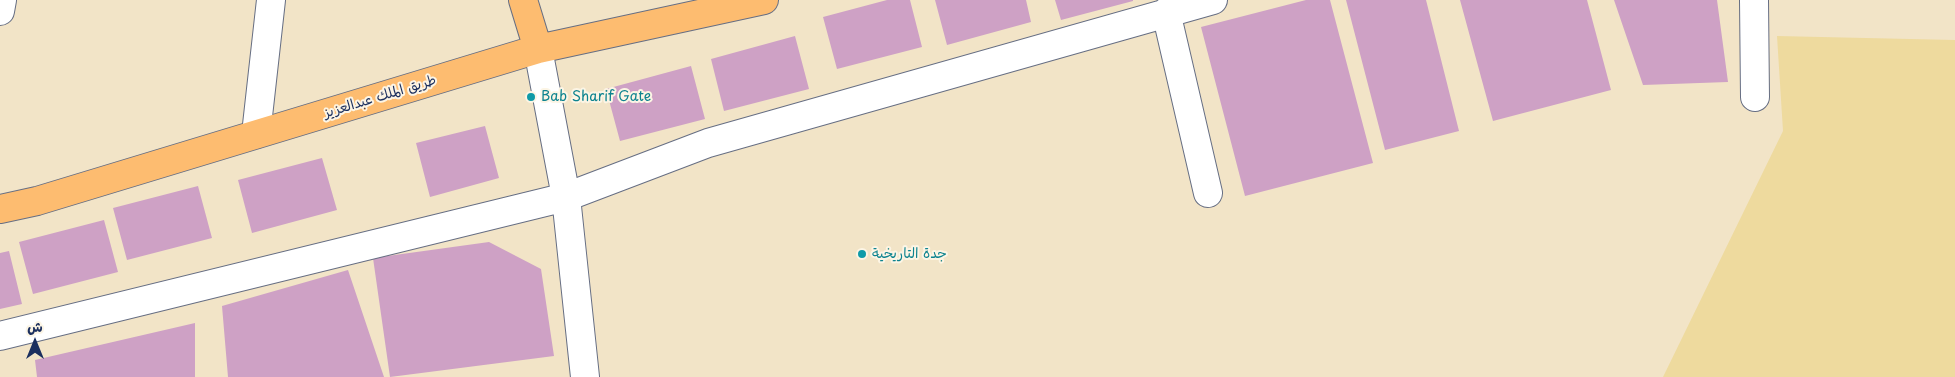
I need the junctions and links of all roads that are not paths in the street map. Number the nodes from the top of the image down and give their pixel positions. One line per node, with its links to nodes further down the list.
1 (2, 0): 7 (street)
2 (271, 0): 11 (street)
3 (523, 0): 9 (main road)
4 (764, 0): 9 (main road, طريق الملك عبدالعزيز)
5 (1213, 0): 8 (street)
6 (1754, 0): 10 (street)
7 (0, 11)
8 (1166, 12): 12 (street); 13 (street)
9 (538, 50): 11 (main road, طريق الملك عبدالعزيز); 13 (street)
10 (1755, 97)
11 (256, 134): 14 (main road, طريق الملك عبدالعزيز)
12 (1208, 192)
13 (566, 197): 15 (street); 16 (street)
14 (0, 209)
15 (0, 336)
16 (585, 377)

